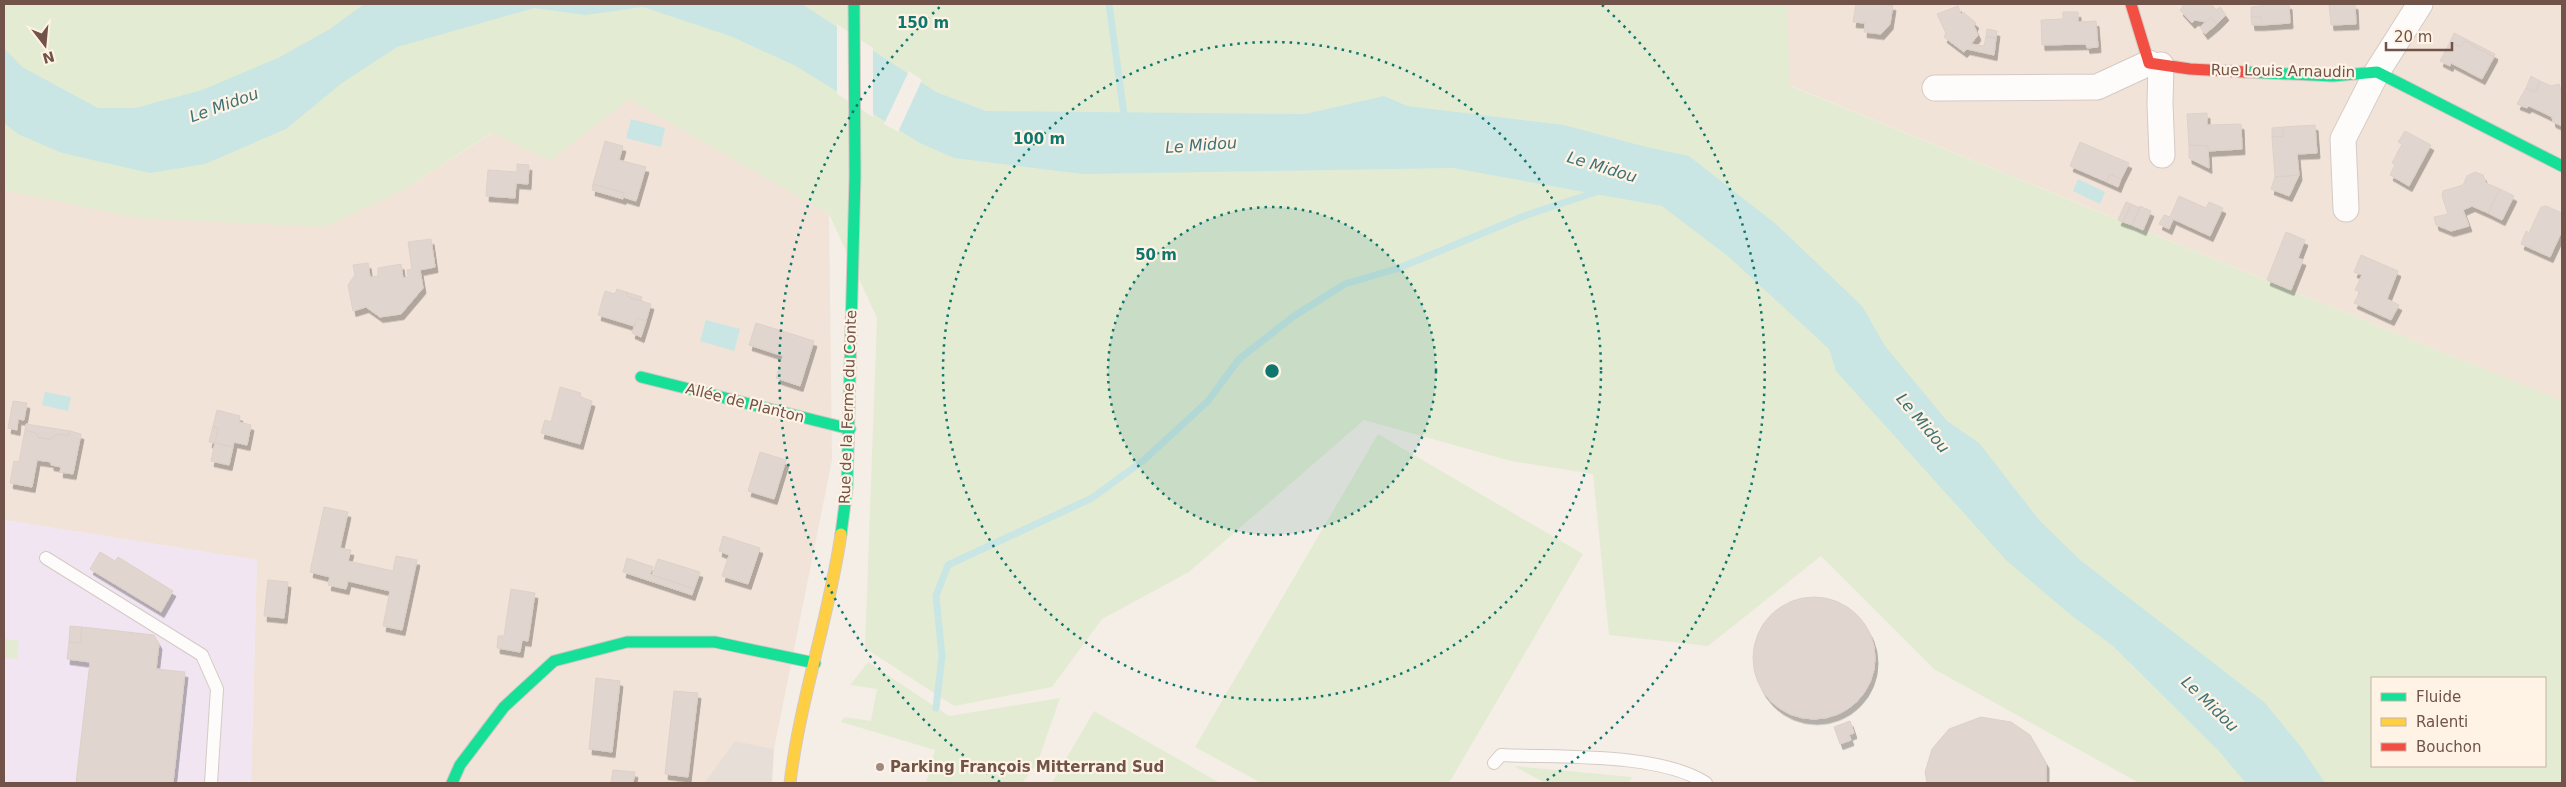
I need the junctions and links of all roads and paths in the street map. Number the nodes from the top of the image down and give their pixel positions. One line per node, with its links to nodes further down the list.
1 (854, 4): 11 (street, Rue de la Ferme du Conte)
2 (2131, 4): 4 (street)
3 (2420, 4): 5 (street)
4 (2155, 64): 5 (street, Rue Louis Arnaudin); 6 (street); 7 (street)
5 (2377, 72): 8 (street, Rue Louis Arnaudin); 9 (street)
6 (1934, 88)
7 (2162, 155)
8 (2562, 166)
9 (2346, 209)
10 (641, 377): 11 (street, Allée de Planton)
11 (850, 429): 13 (street, Rue de la Ferme du Conte)
12 (46, 558): 15 (lane)
13 (815, 663): 16 (street); 17 (street, Rue de la Ferme du Conte)
14 (1494, 763): 18 (lane)
15 (211, 783)
16 (452, 783)
17 (790, 783)
18 (1706, 783)

